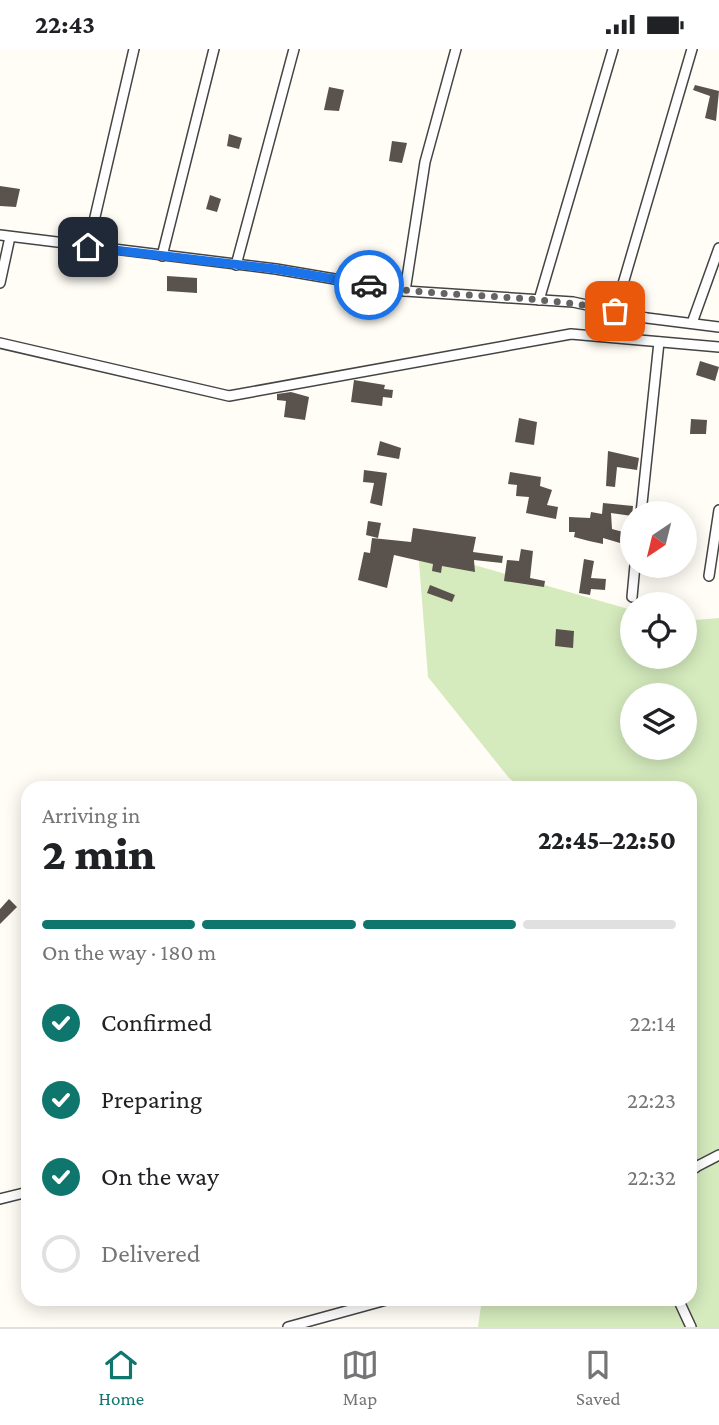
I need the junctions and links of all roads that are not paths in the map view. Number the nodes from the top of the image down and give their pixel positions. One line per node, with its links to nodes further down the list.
1 (134, 49): 8 (street)
2 (214, 49): 10 (street)
3 (294, 49): 11 (street)
4 (456, 49): 13 (street)
5 (613, 49): 14 (street)
6 (692, 49): 15 (street)
7 (5, 236): 8 (street); 12 (street)
8 (88, 247): 10 (street)
9 (719, 248): 16 (street)
10 (162, 256): 11 (street)
11 (236, 264): 13 (street)
12 (0, 283)
13 (405, 291): 14 (street)
14 (539, 300): 15 (street)
15 (615, 311): 16 (street)
16 (692, 323): 17 (street)
17 (719, 327)
18 (659, 342): 19 (street); 20 (street); 21 (street)
19 (0, 343)
20 (719, 347)
21 (642, 501)
22 (719, 510): 23 (street)
23 (709, 576)
24 (719, 1155): 25 (street)
25 (697, 1166)
26 (21, 1194): 27 (street)
27 (0, 1199)
28 (364, 1306): 30 (street)
29 (681, 1306): 31 (street)
30 (288, 1327)
31 (691, 1327)

